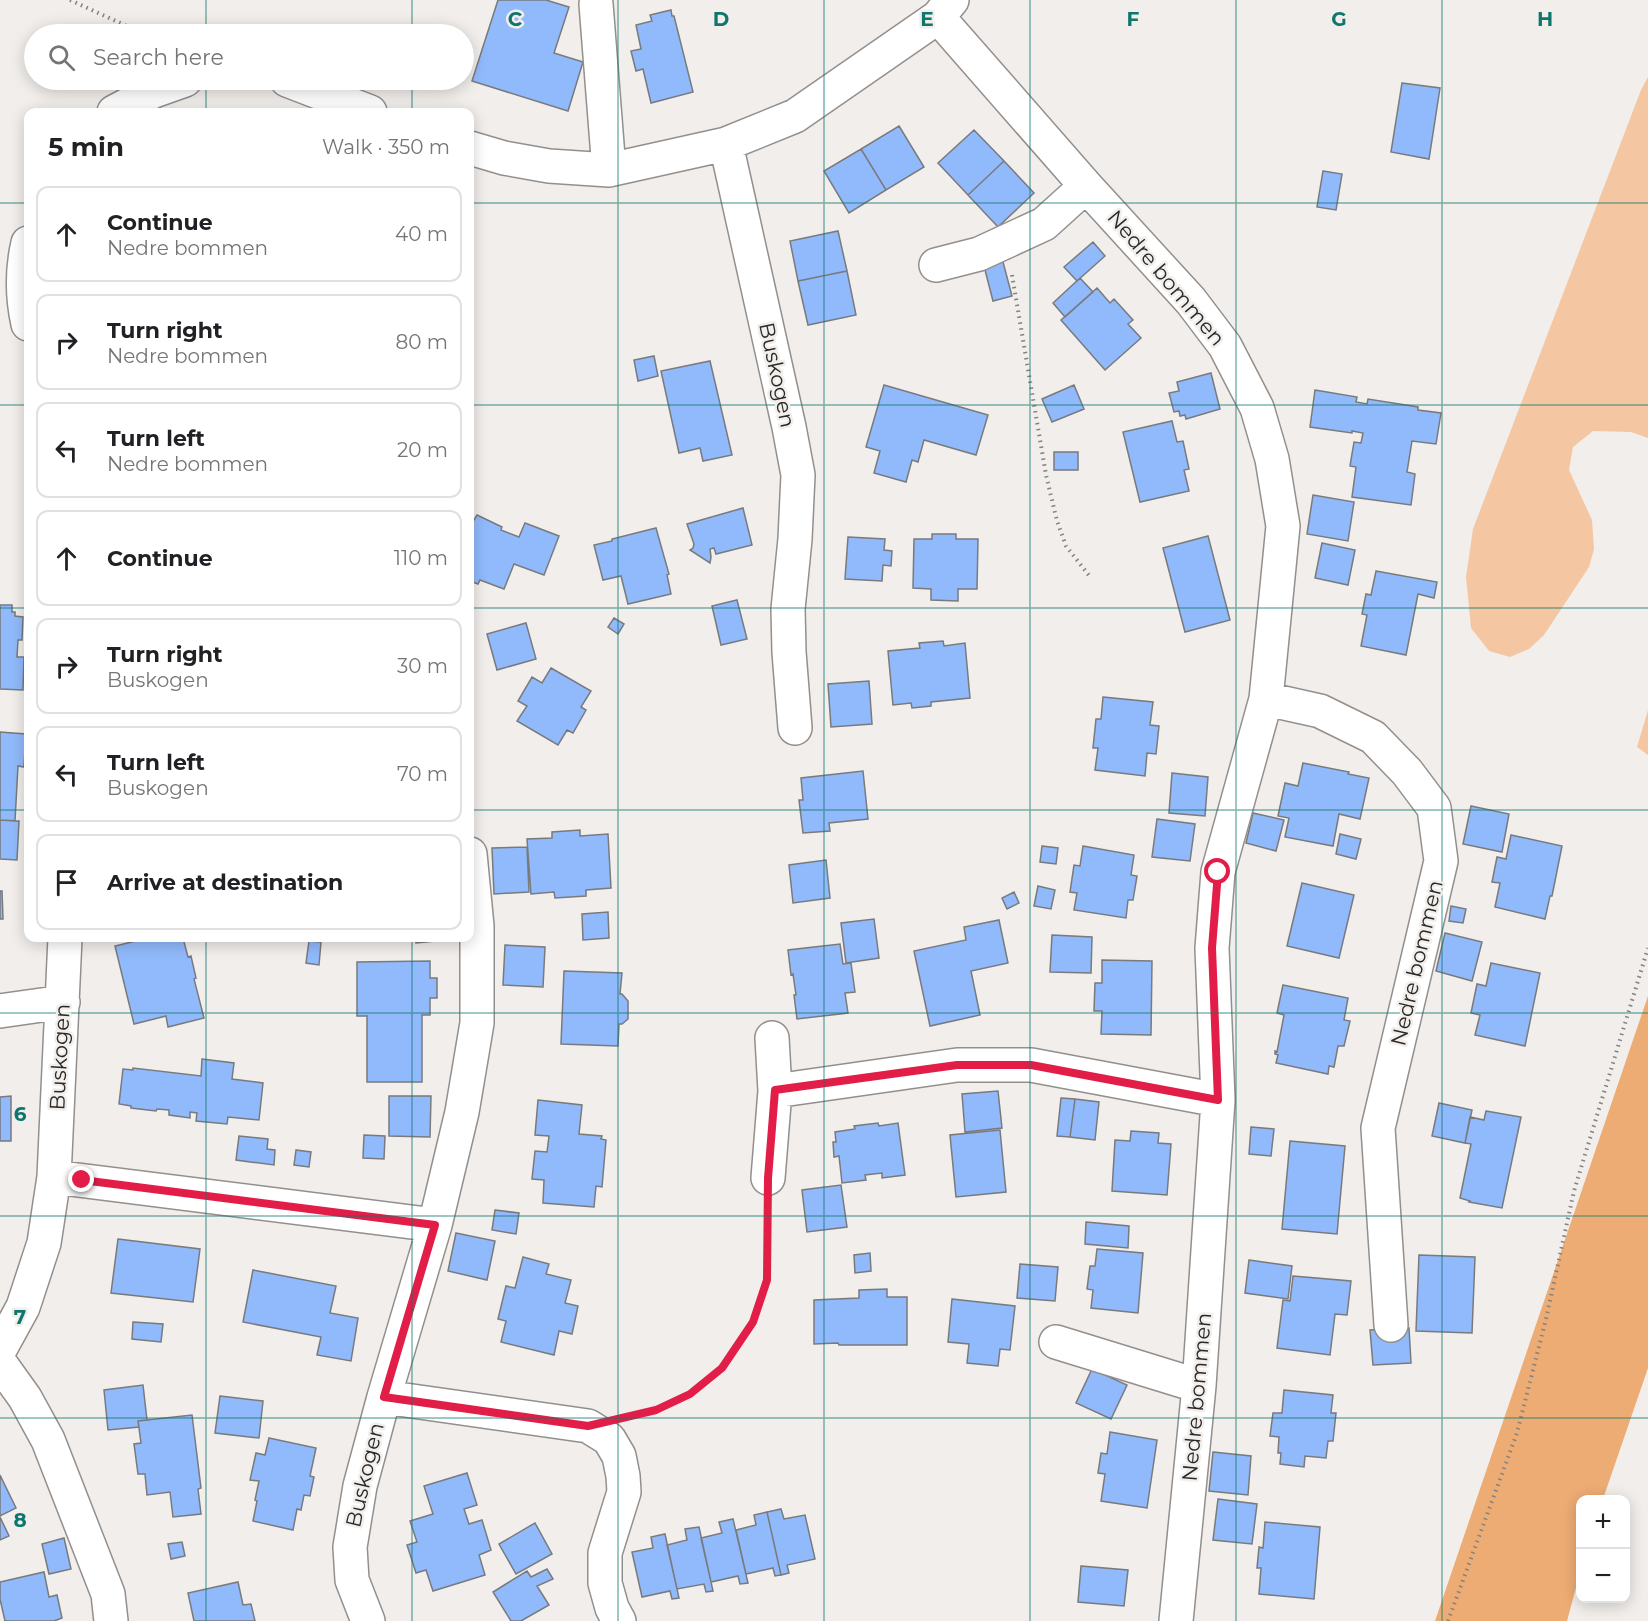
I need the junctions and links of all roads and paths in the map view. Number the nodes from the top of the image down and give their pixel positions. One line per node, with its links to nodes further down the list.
1 (70, 0): 4 (path)
2 (596, 4): 11 (street)
3 (945, 8): 9 (street); 12 (street, Nedre bommen)
4 (122, 24)
5 (157, 90): 7 (street)
6 (313, 90): 8 (street)
7 (122, 108)
8 (360, 108)
9 (726, 144): 11 (street); 19 (street, Buskogen)
10 (474, 149): 11 (street)
11 (609, 170)
12 (1086, 186): 13 (street); 18 (street, Nedre bommen)
13 (1006, 242): 14 (street); 17 (path)
14 (936, 265)
15 (24, 272): 16 (street)
16 (24, 290)
17 (1092, 578)
18 (1266, 699): 27 (street, Nedre bommen); 31 (street, Nedre bommen)
19 (795, 728)
20 (474, 895): 30 (street, Buskogen)
21 (65, 942): 23 (street, Buskogen)
22 (1648, 948): 42 (path)
23 (63, 1002): 24 (street); 28 (street, Buskogen)
24 (0, 1011)
25 (772, 1038): 26 (street)
26 (775, 1090): 27 (street); 29 (street)
27 (1218, 1100): 35 (street, Nedre bommen)
28 (54, 1177): 30 (street); 33 (street, Buskogen)
29 (768, 1178): 37 (path)
30 (435, 1225): 36 (street, Buskogen)
31 (1391, 1325)
32 (1056, 1342): 35 (street)
33 (0, 1349)
34 (0, 1363): 38 (street)
35 (1199, 1386): 41 (street, Nedre bommen)
36 (384, 1397): 37 (street); 39 (street, Buskogen)
37 (588, 1426): 40 (street)
38 (111, 1621)
39 (368, 1621)
40 (619, 1621)
41 (1176, 1621)
42 (1448, 1621)

